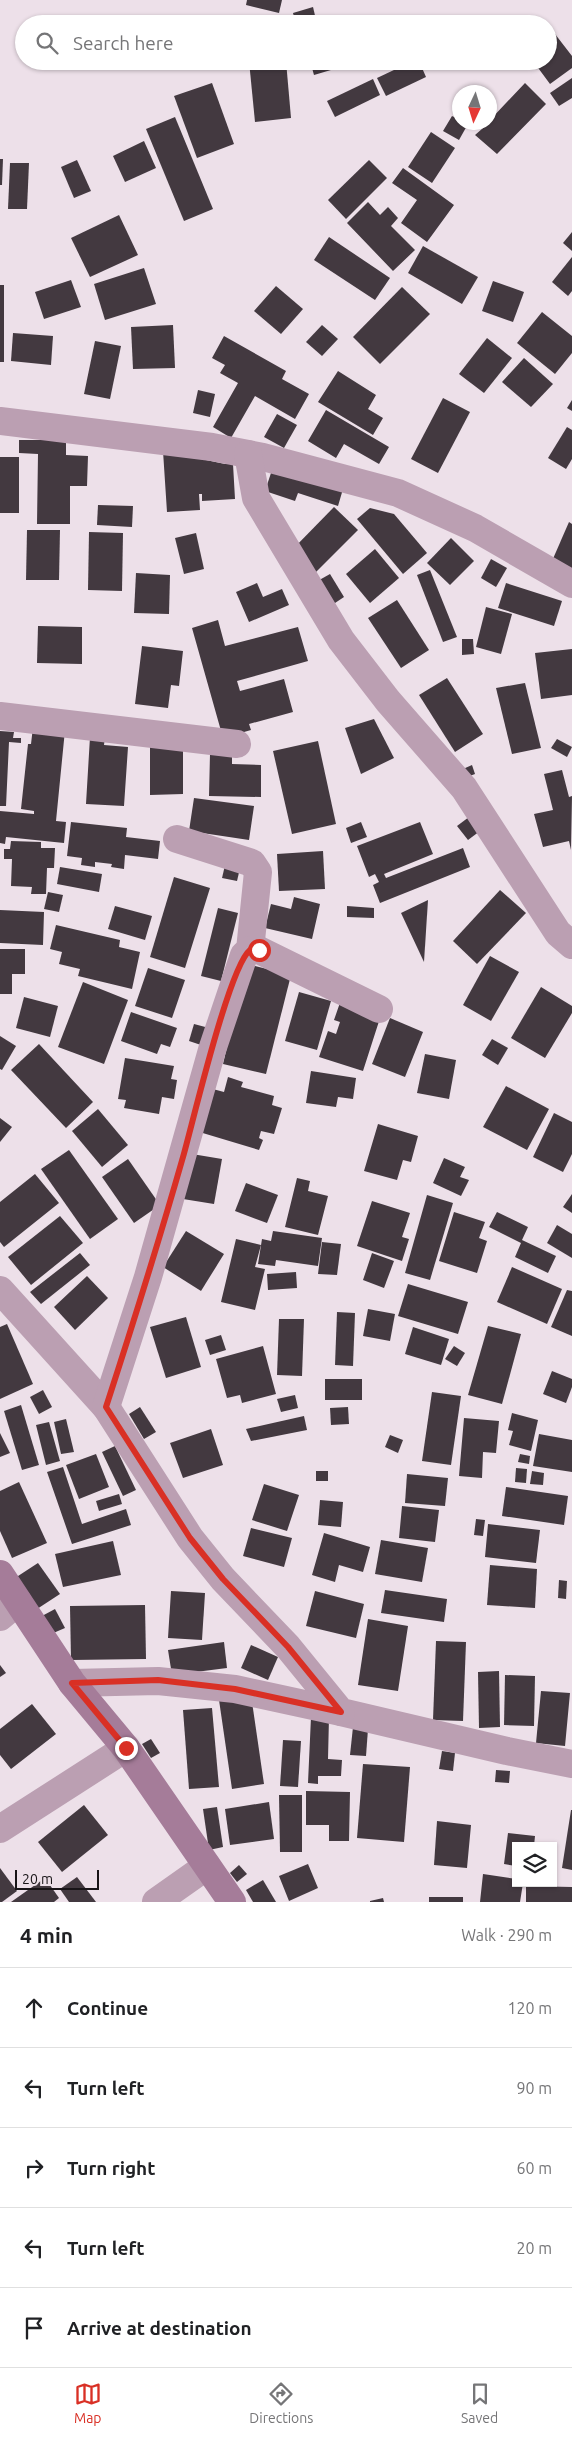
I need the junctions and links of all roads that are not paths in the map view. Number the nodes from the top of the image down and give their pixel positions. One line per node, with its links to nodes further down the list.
1 (0, 421): 2 (street)
2 (248, 454): 3 (street); 7 (street)
3 (572, 584)
4 (0, 716): 5 (street)
5 (237, 744)
6 (177, 839): 8 (street)
7 (572, 945)
8 (250, 950): 9 (street); 11 (street)
9 (379, 1009)
10 (0, 1290): 11 (street)
11 (106, 1407): 15 (street)
12 (0, 1574): 13 (street)
13 (9, 1609): 14 (street)
14 (72, 1683): 15 (street); 16 (street)
15 (341, 1712): 17 (street)
16 (126, 1748): 18 (street); 19 (street)
17 (572, 1764)
18 (0, 1829)
19 (207, 1866): 20 (street); 21 (street)
20 (156, 1902)
21 (232, 1902)

